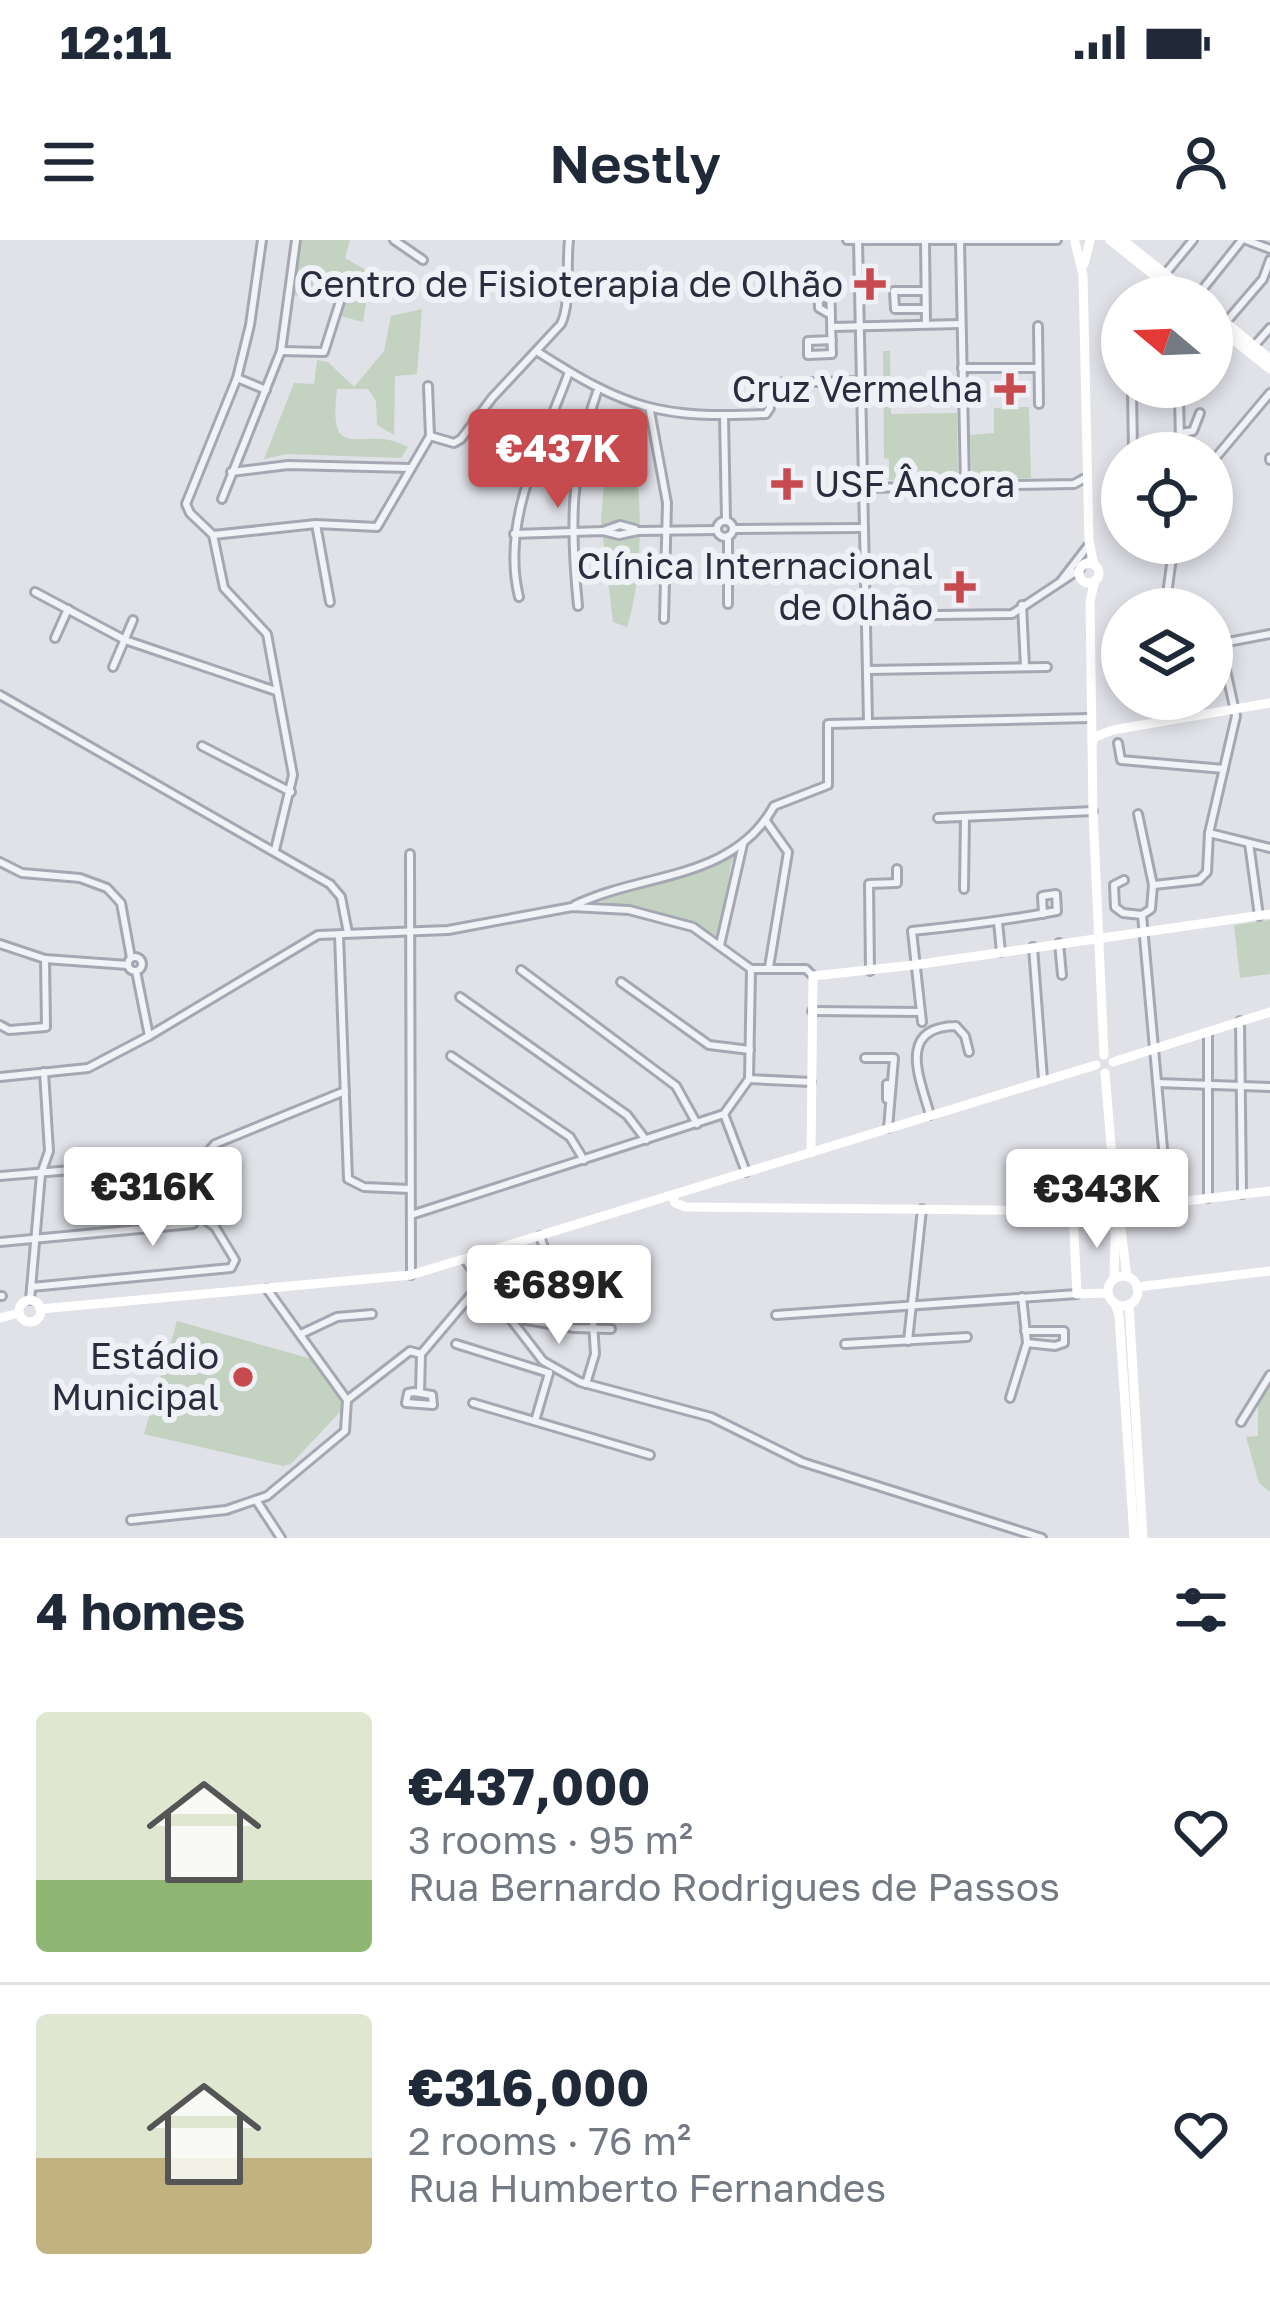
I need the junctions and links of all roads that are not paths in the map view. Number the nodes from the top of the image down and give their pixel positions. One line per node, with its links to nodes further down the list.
1 (262, 240): 48 (street)
2 (296, 240): 41 (street)
3 (394, 240): 19 (street)
4 (568, 240): 42 (street)
5 (847, 240): 6 (street)
6 (858, 240): 13 (street); 33 (street)
7 (1032, 240): 8 (street); 17 (street)
8 (1058, 240)
9 (1110, 240): 23 (main road)
10 (1123, 240): 21 (main road)
11 (1193, 240): 21 (street)
12 (1244, 240): 18 (street); 25 (street)
13 (925, 241): 14 (street); 26 (street)
14 (943, 241): 17 (street)
15 (1072, 241): 16 (main road); 22 (main road)
16 (1090, 241): 22 (main road)
17 (960, 242): 32 (street)
18 (1270, 249)
19 (423, 260)
20 (1270, 260): 29 (street)
21 (1165, 274): 24 (main road)
22 (1082, 275): 63 (main road)
23 (1155, 276)
24 (1168, 276)
25 (1213, 276)
26 (925, 291): 28 (street); 28 (street)
27 (343, 292): 41 (street)
28 (925, 309): 31 (street)
29 (1233, 310)
30 (831, 315): 30 (street); 35 (street)
31 (926, 324): 32 (street); 33 (street)
32 (961, 324): 44 (street)
33 (860, 326): 35 (street); 49 (street)
34 (1038, 326): 45 (street)
35 (831, 327): 39 (street)
36 (1270, 328): 40 (street)
37 (1233, 333): 40 (main road)
38 (1233, 337): 46 (main road)
39 (832, 340): 39 (street)
40 (1254, 346): 43 (main road)
41 (280, 351): 51 (street)
42 (538, 352): 47 (street); 59 (street)
43 (1270, 359)
44 (962, 368): 45 (street); 65 (street)
45 (1038, 368): 54 (street)
46 (1270, 369)
47 (568, 372): 52 (street); 76 (street)
48 (237, 377): 51 (street); 77 (street)
49 (861, 381): 57 (street); 66 (street)
50 (428, 386): 59 (street)
51 (266, 390): 62 (street)
52 (598, 390): 55 (street); 73 (street)
53 (1270, 392): 60 (street)
54 (1040, 404)
55 (650, 411): 57 (street); 74 (street)
56 (1200, 413): 58 (street)
57 (724, 416): 69 (street)
58 (1187, 432)
59 (430, 436): 61 (street)
60 (1233, 437)
61 (410, 468): 62 (street); 70 (street)
62 (231, 472): 68 (street)
63 (1088, 475): 64 (street); 67 (main road)
64 (1074, 484): 65 (street); 67 (street)
65 (965, 486): 66 (street)
66 (863, 488): 71 (street)
67 (1088, 494): 78 (main road)
68 (221, 499)
69 (726, 520): 72 (street); 75 (street)
70 (316, 524): 77 (street); 85 (street)
71 (863, 528): 75 (street); 90 (street)
72 (717, 530): 74 (street); 75 (street)
73 (572, 531): 74 (street); 76 (street); 88 (street)
74 (668, 531): 92 (street)
75 (730, 533): 86 (street)
76 (514, 534): 84 (street)
77 (213, 535): 101 (street)
78 (1089, 543): 79 (main road); 80 (main road); 82 (street)
79 (1094, 565): 80 (main road); 81 (main road)
80 (1081, 568): 81 (main road); 82 (street)
81 (1089, 581): 106 (main road)
82 (1057, 585): 87 (street)
83 (35, 592): 89 (street)
84 (520, 597)
85 (330, 602)
86 (728, 604)
87 (1022, 605): 90 (street); 98 (street)
88 (578, 606)
89 (68, 609): 94 (street); 95 (street)
90 (866, 616): 100 (street)
91 (133, 620): 95 (street)
92 (664, 620)
93 (1270, 634): 96 (street)
94 (55, 638)
95 (125, 640): 97 (street); 101 (street)
96 (1233, 641)
97 (113, 667)
98 (1025, 667): 99 (street); 100 (street)
99 (1047, 667)
100 (867, 670): 107 (street)
101 (277, 692): 113 (street)
102 (0, 695): 123 (street)
103 (1233, 699): 105 (street)
104 (1270, 703): 105 (main road)
105 (1236, 709): 108 (main road); 112 (street)
106 (1092, 720): 107 (street); 108 (main road); 109 (main road)
107 (868, 722): 118 (street)
108 (1113, 730): 109 (main road)
109 (1092, 743): 114 (main road)
110 (1118, 743): 112 (street)
111 (202, 746): 113 (street)
112 (1224, 769): 119 (street)
113 (291, 792): 123 (street)
114 (1093, 812): 116 (street); 138 (main road)
115 (1138, 814): 128 (street)
116 (965, 817): 117 (street); 129 (street)
117 (938, 818)
118 (766, 821): 120 (street); 147 (street)
119 (1209, 833): 121 (street); 128 (street)
120 (744, 841): 130 (street); 141 (street)
121 (1249, 843): 122 (street); 133 (street)
122 (1270, 848)
123 (275, 850): 136 (street)
124 (410, 854): 137 (street)
125 (0, 862): 145 (street)
126 (897, 869): 150 (street)
127 (1124, 880): 132 (street)
128 (1153, 885): 132 (street)
129 (964, 889)
130 (572, 907): 137 (street); 141 (street)
131 (1043, 914): 134 (street)
132 (1142, 915): 135 (street)
133 (1264, 915): 135 (main road)
134 (998, 922): 143 (street); 146 (street)
135 (1143, 930): 138 (main road); 165 (street)
136 (344, 933): 137 (street); 162 (street); 182 (street)
137 (407, 934): 195 (street)
138 (1096, 937): 139 (main road); 170 (main road)
139 (1059, 943): 142 (main road); 151 (street)
140 (0, 944): 144 (street)
141 (720, 945): 148 (street)
142 (1033, 947): 143 (main road); 175 (street)
143 (1000, 952): 146 (main road)
144 (45, 959): 145 (street); 161 (street)
145 (132, 964): 156 (street)
146 (914, 965): 150 (main road); 157 (street)
147 (770, 967): 148 (street); 152 (street)
148 (751, 969): 166 (street)
149 (521, 970): 186 (street)
150 (870, 971): 152 (main road)
151 (1062, 975)
152 (813, 976): 155 (main road)
153 (621, 982): 166 (street)
154 (460, 997): 188 (street)
155 (812, 1011): 157 (street); 176 (main road)
156 (147, 1012): 162 (street); 164 (street)
157 (920, 1012): 160 (street)
158 (1270, 1012): 159 (main road)
159 (1240, 1021): 163 (main road); 180 (street)
160 (922, 1022)
161 (0, 1025)
162 (165, 1027): 164 (street)
163 (1208, 1030): 165 (main road); 179 (street)
164 (149, 1036): 172 (street)
165 (1154, 1048): 170 (main road); 177 (street)
166 (750, 1050): 174 (street)
167 (969, 1052): 185 (street)
168 (451, 1056): 191 (street)
169 (865, 1058): 183 (street)
170 (1108, 1058): 171 (main road)
171 (1100, 1069): 175 (main road); 202 (main road)
172 (44, 1072): 173 (street); 193 (street)
173 (0, 1076)
174 (749, 1079): 176 (street); 184 (street)
175 (1043, 1079): 185 (main road)
176 (812, 1082): 189 (main road)
177 (1157, 1083): 179 (street); 200 (street)
178 (886, 1084): 183 (street)
179 (1208, 1085): 180 (street); 199 (street)
180 (1241, 1085): 181 (street); 197 (street)
181 (1270, 1087)
182 (345, 1091): 190 (street); 195 (street)
183 (889, 1109): 187 (street)
184 (724, 1114): 186 (street); 192 (street)
185 (930, 1115): 187 (main road)
186 (698, 1124): 188 (street)
187 (888, 1128): 189 (main road)
188 (646, 1141): 191 (street)
189 (811, 1153): 192 (main road)
190 (202, 1159): 193 (street); 204 (street)
191 (584, 1160): 205 (street)
192 (746, 1173): 198 (main road)
193 (41, 1174): 194 (street); 208 (street)
194 (0, 1177)
195 (410, 1189): 205 (street)
196 (1270, 1192): 197 (main road)
197 (1242, 1194): 199 (main road)
198 (672, 1196): 201 (main road); 207 (main road)
199 (1208, 1198): 200 (main road)
200 (1168, 1204): 202 (main road)
201 (922, 1209): 203 (main road); 225 (street)
202 (1118, 1210): 206 (main road); 214 (main road)
203 (1073, 1212): 206 (main road); 220 (main road)
204 (199, 1215): 208 (street); 217 (street)
205 (411, 1215): 213 (street)
206 (1115, 1232): 215 (main road)
207 (540, 1236): 210 (main road); 211 (street)
208 (35, 1239): 209 (street); 217 (street)
209 (0, 1242)
210 (465, 1260): 213 (main road); 216 (street)
211 (610, 1266)
212 (1270, 1271): 218 (main road)
213 (411, 1275): 219 (main road)
214 (1127, 1276): 215 (main road); 218 (main road)
215 (1114, 1279): 222 (main road)
216 (482, 1282): 231 (street); 241 (street)
217 (31, 1287): 223 (street)
218 (1137, 1287): 224 (main road)
219 (268, 1289): 226 (main road); 235 (street)
220 (1077, 1294): 221 (street); 222 (main road)
221 (1022, 1297): 225 (street); 234 (street)
222 (1112, 1298): 224 (main road); 254 (main road)
223 (30, 1300): 226 (main road); 227 (main road)
224 (1130, 1304): 254 (main road)
225 (909, 1306): 229 (street); 237 (street)
226 (40, 1309): 227 (main road)
227 (19, 1313): 230 (main road)
228 (372, 1315): 235 (street)
229 (776, 1315)
230 (0, 1318)
231 (510, 1318): 232 (street); 242 (street)
232 (593, 1326): 233 (street); 244 (street)
233 (611, 1330)
234 (1025, 1331): 238 (street); 238 (street)
235 (300, 1335): 247 (street)
236 (968, 1336): 237 (street)
237 (908, 1341): 240 (street)
238 (1027, 1343): 246 (street)
239 (456, 1344): 242 (street)
240 (845, 1344)
241 (421, 1354): 245 (street); 247 (street)
242 (550, 1369): 244 (street); 249 (street)
243 (1270, 1375): 250 (street)
244 (586, 1384): 256 (street)
245 (420, 1392): 245 (street)
246 (1010, 1398)
247 (346, 1400): 252 (street)
248 (472, 1403): 249 (street)
249 (535, 1421): 251 (street)
250 (1241, 1422)
251 (650, 1456)
252 (256, 1500): 253 (street); 255 (street)
253 (131, 1520)
254 (1144, 1537)
255 (281, 1538)
256 (1042, 1538)

